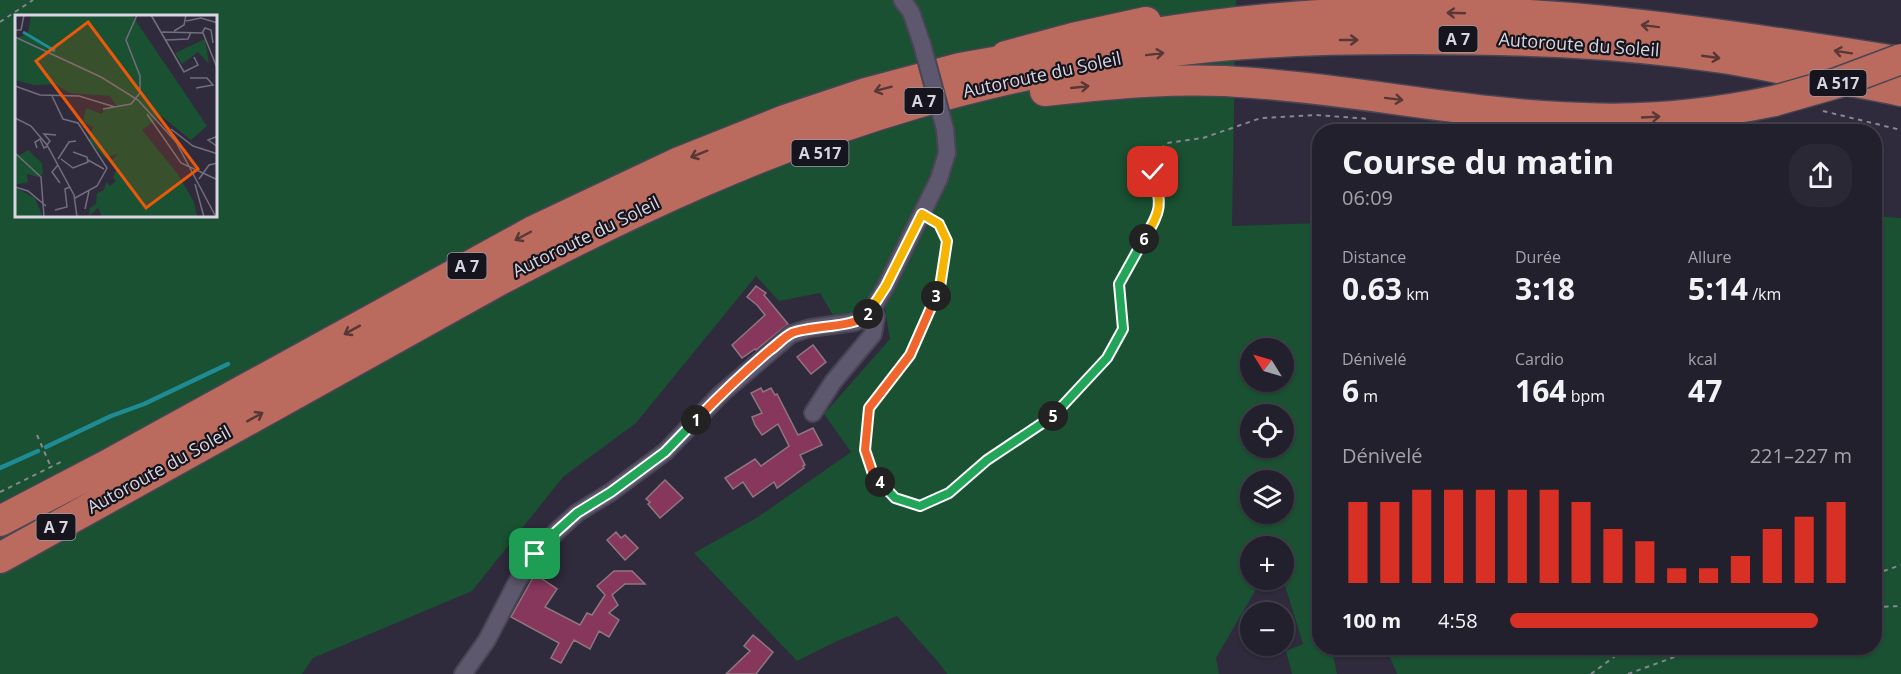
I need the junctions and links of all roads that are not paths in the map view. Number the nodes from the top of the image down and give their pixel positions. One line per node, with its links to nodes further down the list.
1 (903, 0): 6 (street, bridge)
2 (1277, 0): 4 (highway)
3 (1901, 60): 4 (highway, Autoroute du Soleil / A 7, one-way to 4); 7 (highway, A 517, one-way to 3, bridge)
4 (960, 68): 9 (highway, Autoroute du Soleil / A 7, one-way to 9)
5 (1901, 91): 7 (highway, Autoroute du Soleil / A 7, one-way to 5)
6 (873, 308): 8 (street); 11 (street)
7 (416, 328): 10 (highway, Autoroute du Soleil / A 7, one-way to 7)
8 (813, 413)
9 (0, 521)
10 (0, 558)
11 (463, 674)

